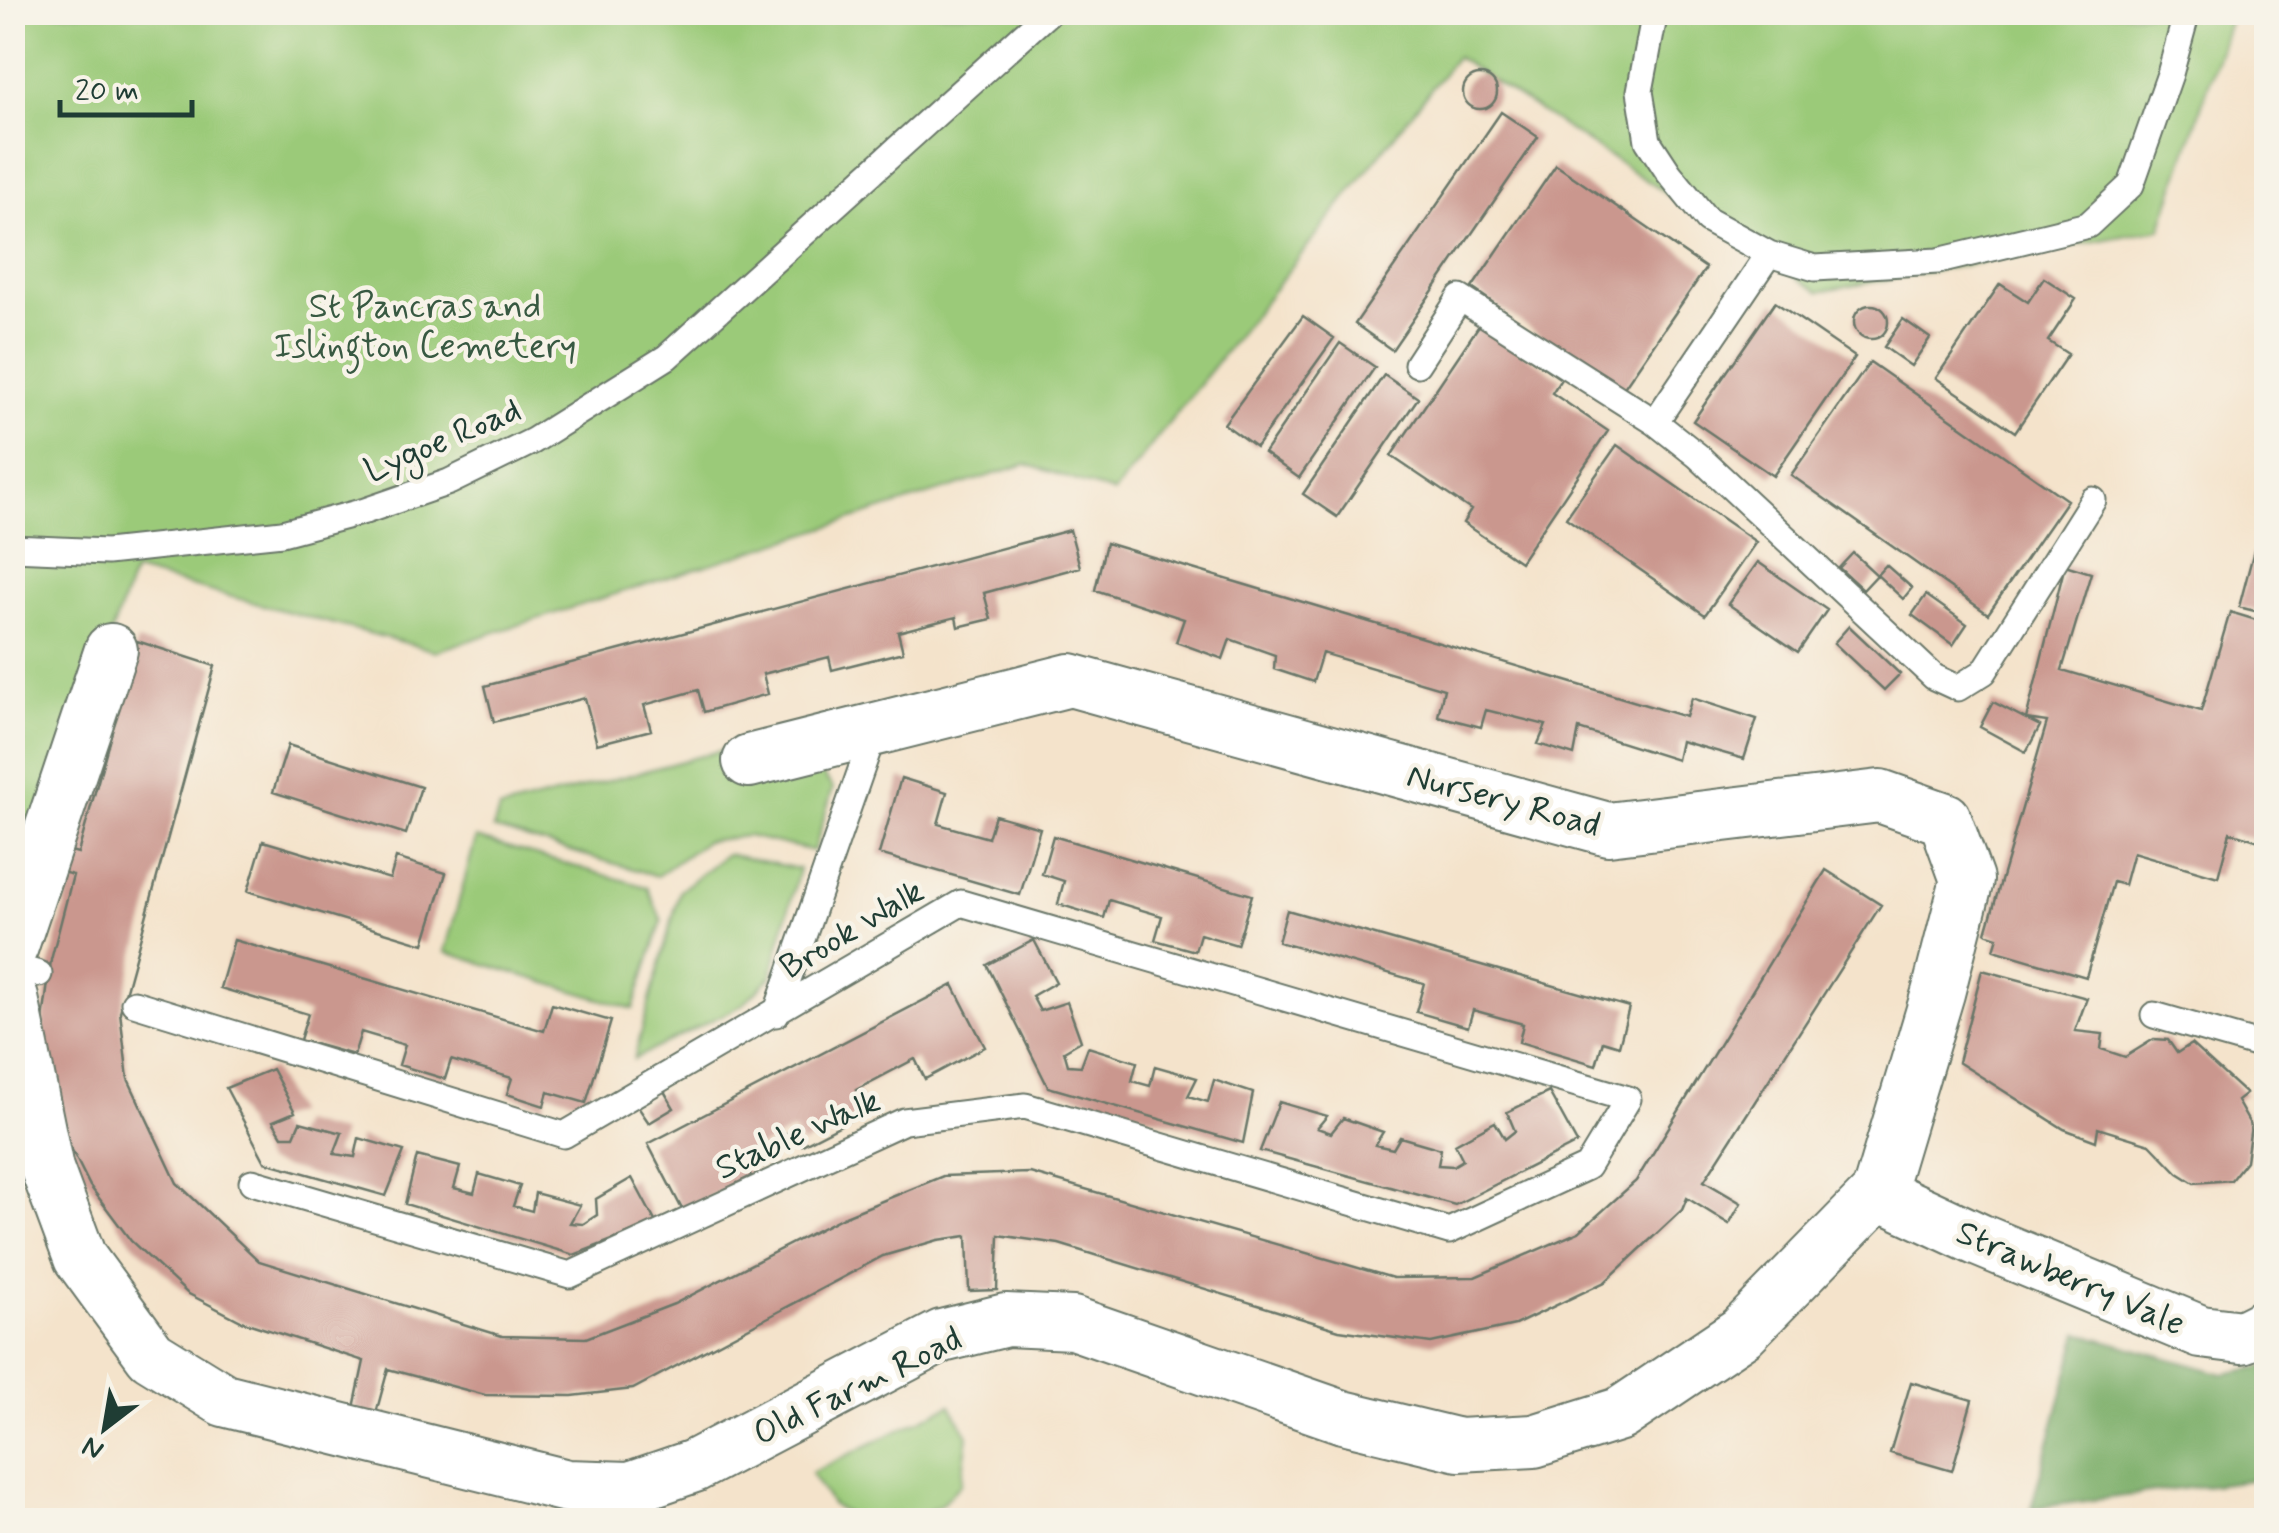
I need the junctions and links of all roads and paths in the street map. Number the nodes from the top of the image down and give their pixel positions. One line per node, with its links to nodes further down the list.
1 (1049, 12): 8 (lane, Lygoe Road)
2 (1654, 12): 4 (lane)
3 (2187, 12): 4 (lane)
4 (1769, 254): 6 (lane)
5 (1416, 364): 6 (lane)
6 (1656, 422): 7 (lane)
7 (2092, 500)
8 (12, 548)
9 (111, 650): 13 (street, Old Farm Road)
10 (876, 727): 11 (street, Nursery Road); 15 (lane); 20 (street, Nursery Road)
11 (749, 761)
12 (12, 966): 13 (lane)
13 (21, 973): 20 (street, Old Farm Road)
14 (134, 1003): 15 (lane, Brook Walk)
15 (776, 1014): 18 (lane, Brook Walk)
16 (2154, 1015): 17 (lane)
17 (2266, 1047)
18 (1628, 1099): 19 (lane, Stable Walk)
19 (252, 1182)
20 (1878, 1193): 21 (street, Strawberry Vale)
21 (2266, 1325)

